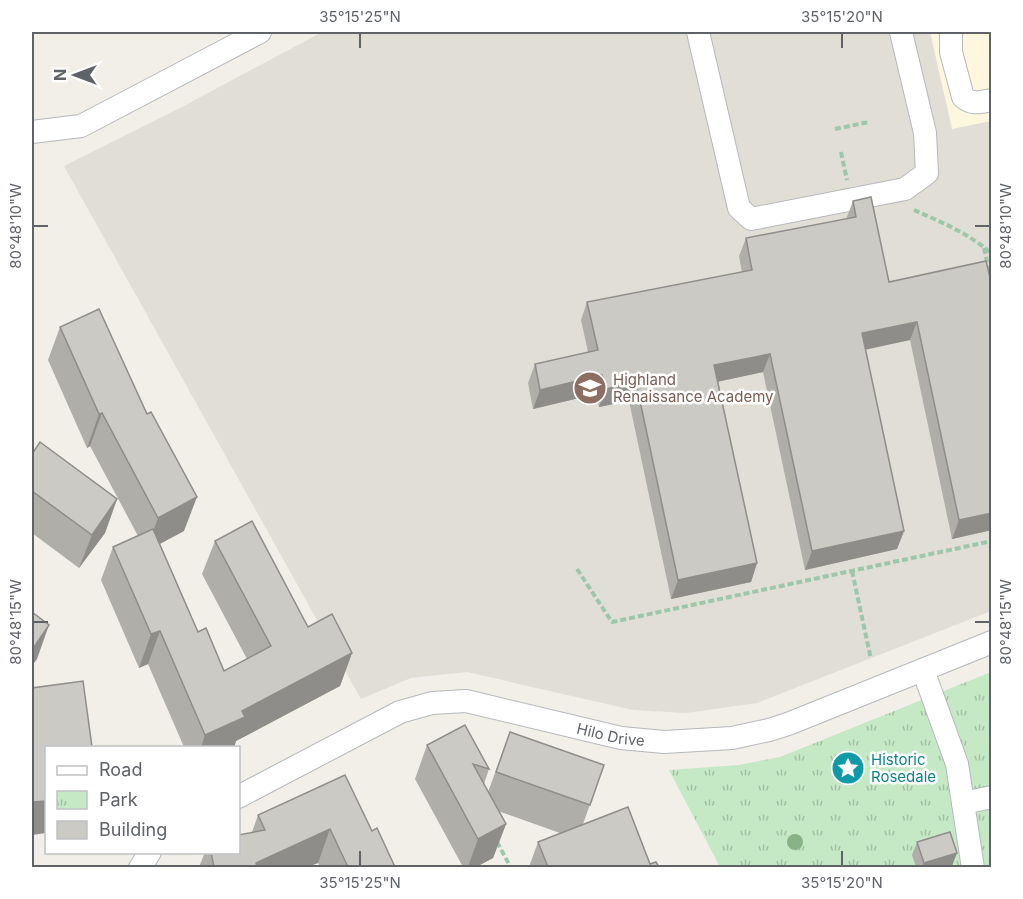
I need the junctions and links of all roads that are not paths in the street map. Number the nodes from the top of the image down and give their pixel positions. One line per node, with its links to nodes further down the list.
1 (260, 32): 6 (street)
2 (698, 32): 3 (street)
3 (901, 32)
4 (951, 32): 5 (street)
5 (992, 100)
6 (32, 132)
7 (992, 642): 8 (street, Hilo Drive)
8 (922, 670): 9 (street, Hilo Drive); 11 (street)
9 (240, 795)
10 (992, 797): 11 (street)
11 (963, 803): 14 (street)
12 (149, 854): 13 (street)
13 (140, 867)
14 (973, 867)

